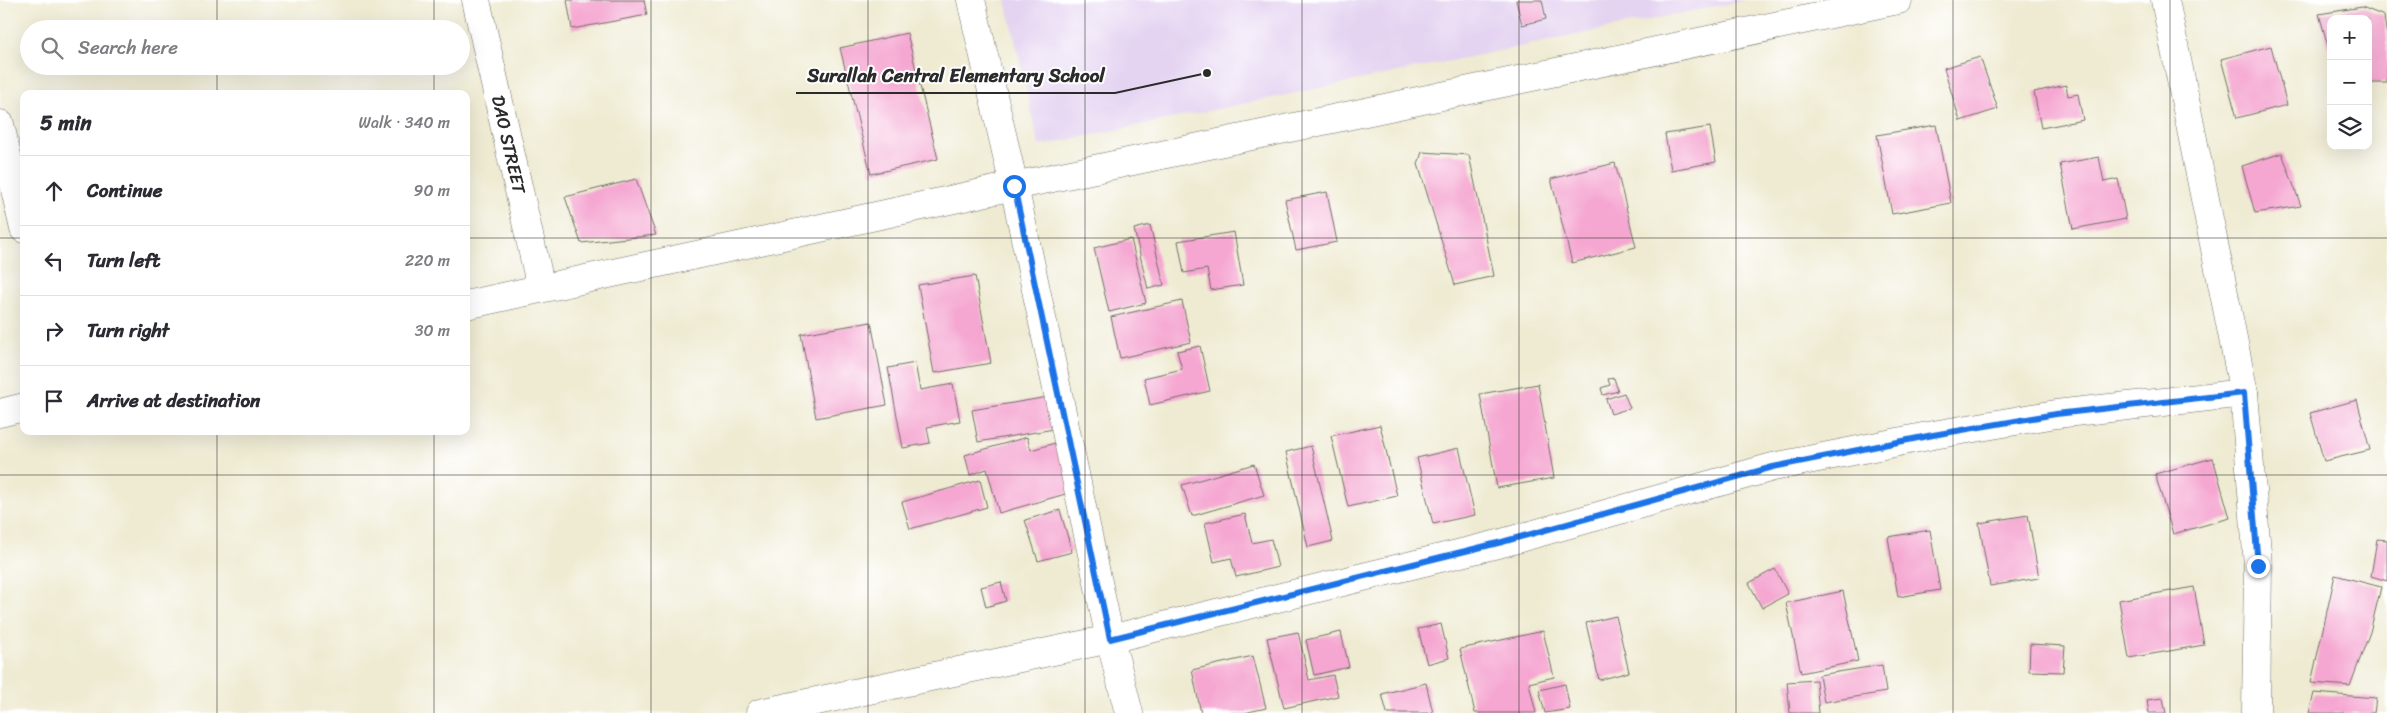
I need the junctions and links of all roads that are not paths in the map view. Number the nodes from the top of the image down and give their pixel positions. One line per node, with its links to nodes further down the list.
1 (476, 0): 8 (street, DAO STREET)
2 (971, 0): 6 (street)
3 (1898, 0): 6 (street)
4 (2165, 0): 10 (street)
5 (0, 124): 7 (street)
6 (1014, 186): 8 (street); 13 (street)
7 (20, 212)
8 (541, 288): 9 (street)
9 (470, 304)
10 (2244, 393): 13 (street); 16 (street)
11 (20, 408): 12 (street)
12 (0, 413)
13 (1110, 639): 14 (street); 15 (street)
14 (760, 713)
15 (1129, 713)
16 (2256, 713)

